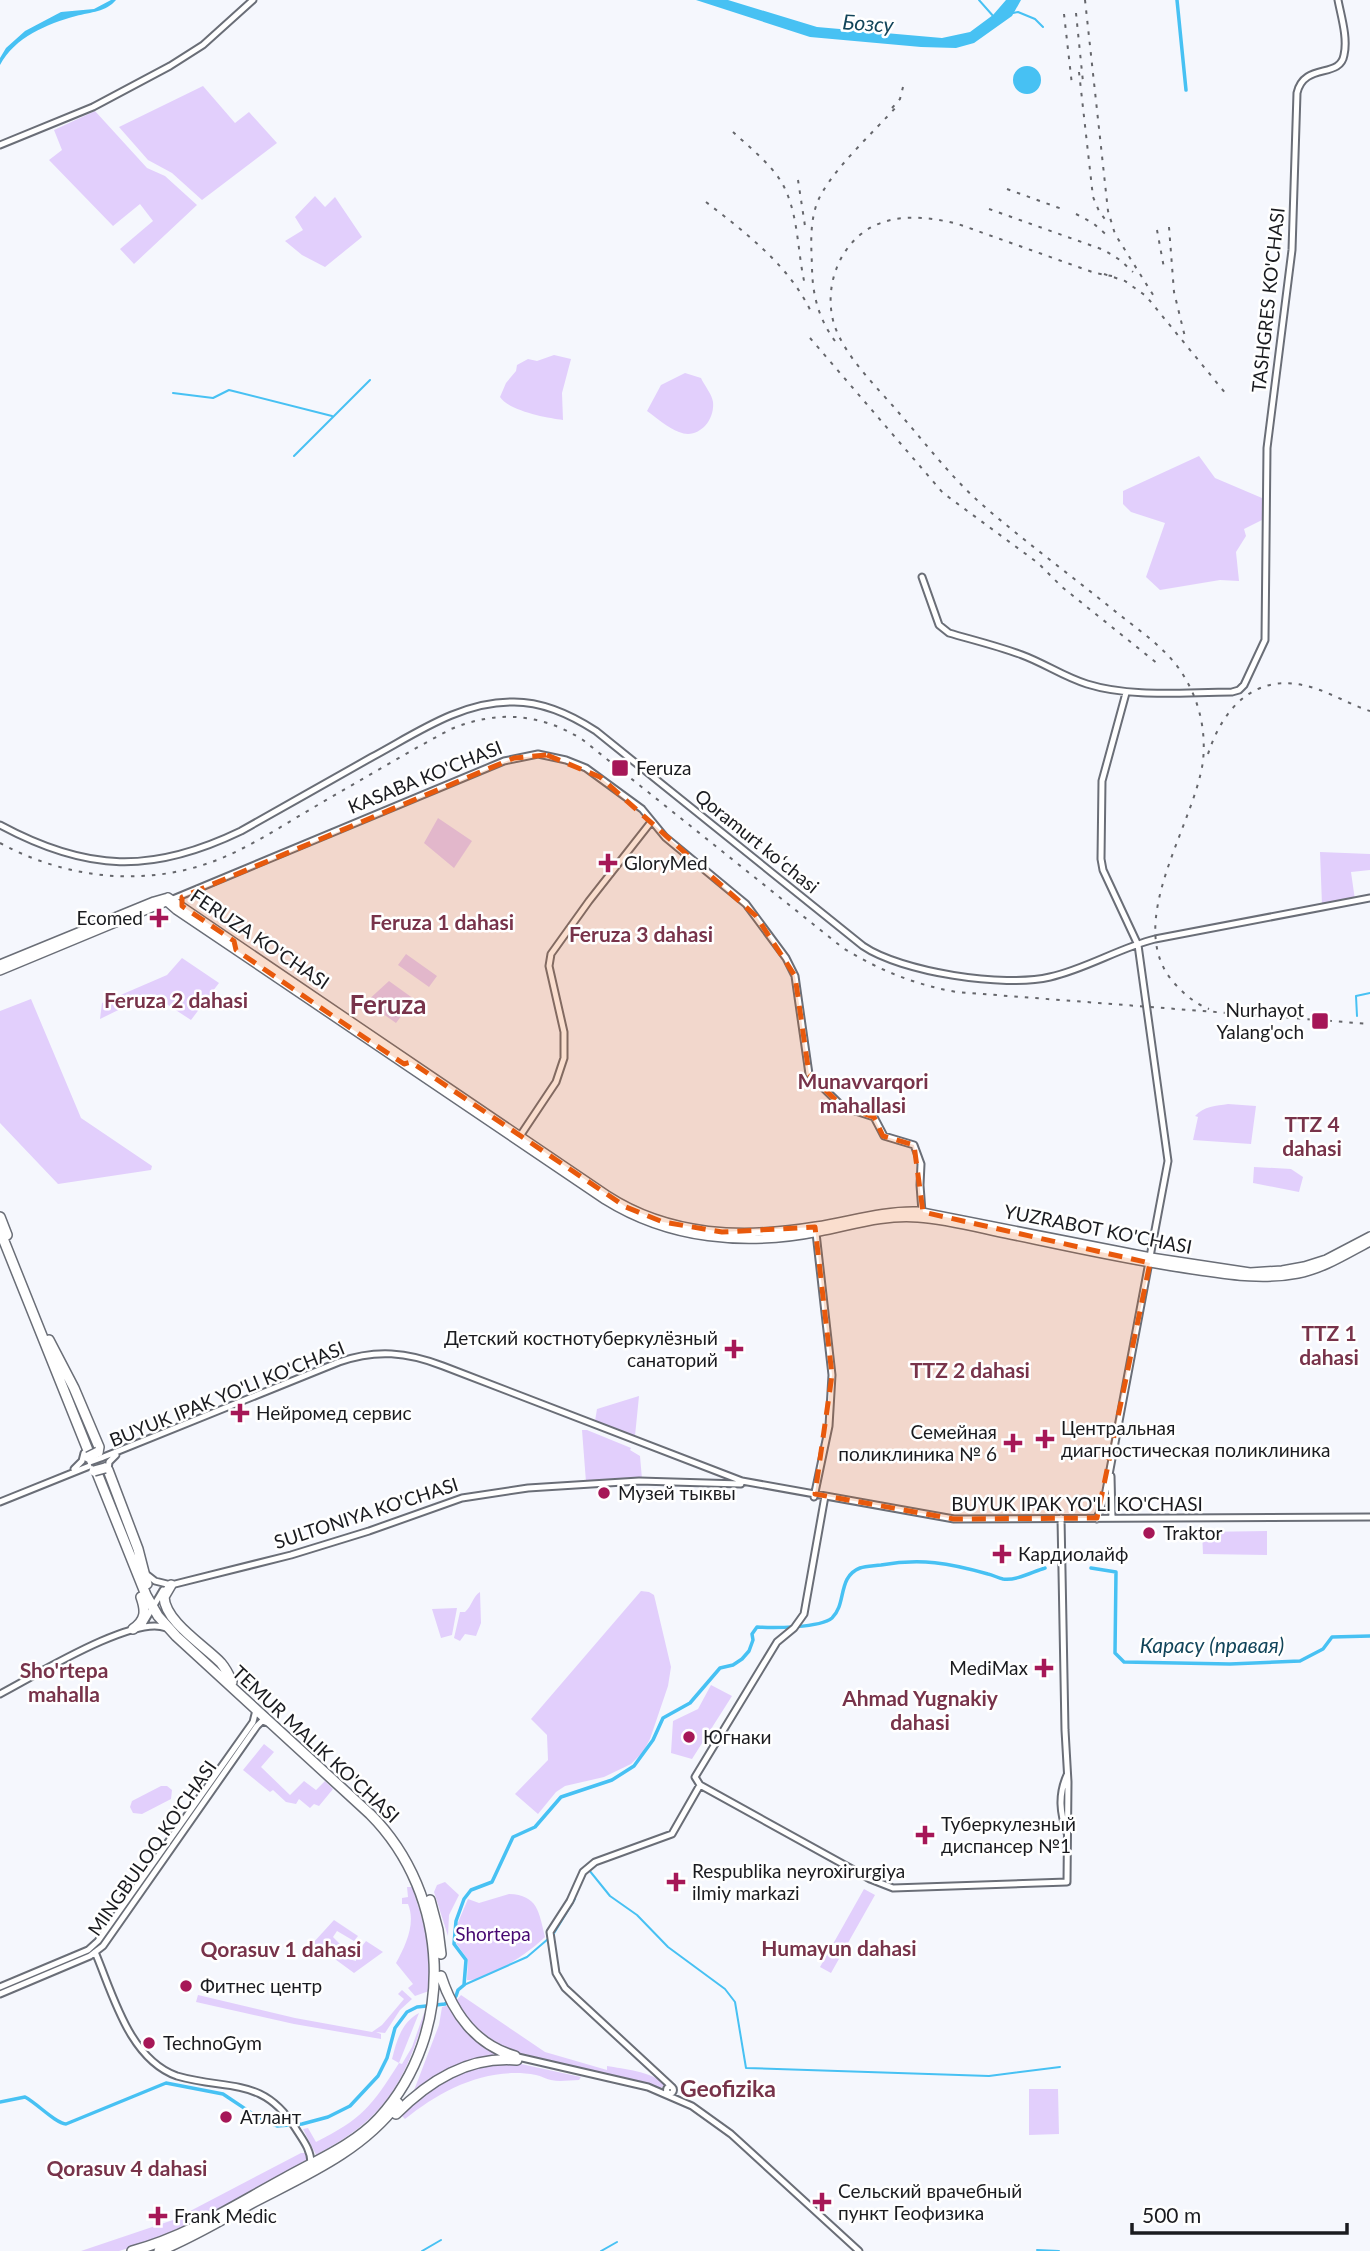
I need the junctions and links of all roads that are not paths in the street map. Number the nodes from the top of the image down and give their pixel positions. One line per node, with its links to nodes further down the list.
1 (253, 0): 3 (main road)
2 (1338, 0): 5 (main road, TASHGRES KO'CHASI)
3 (0, 145)
4 (922, 577): 5 (main road)
5 (1126, 693): 12 (main road)
6 (651, 822): 8 (main road, KASABA KO'CHASI); 15 (main road); 16 (main road, KASABA KO'CHASI)
7 (0, 826): 12 (main road, Qoramurt koʻchasi)
8 (188, 892): 10 (main road, KASABA KO'CHASI); 11 (main road)
9 (1370, 899): 12 (main road, Qoramurt koʻchasi)
10 (165, 902): 11 (main road, FERUZA KO'CHASI); 13 (main road); 14 (main road)
11 (179, 908): 15 (main road, FERUZA KO'CHASI)
12 (1138, 944): 23 (main road)
13 (0, 964)
14 (0, 971)
15 (518, 1138): 19 (main road, FERUZA KO'CHASI)
16 (922, 1212): 18 (main road, YUZRABOT KO'CHASI); 19 (main road, YUZRABOT KO'CHASI)
17 (0, 1217): 25 (highway, TEMUR MALIK KO'CHASI)
18 (974, 1224): 19 (main road, YUZRABOT KO'CHASI); 23 (main road, YUZRABOT KO'CHASI)
19 (815, 1230): 33 (main road)
20 (0, 1231): 25 (highway, TEMUR MALIK KO'CHASI)
21 (1370, 1237): 24 (main road, YUZRABOT KO'CHASI)
22 (1370, 1242): 24 (main road, YUZRABOT KO'CHASI)
23 (1151, 1260): 24 (main road, YUZRABOT KO'CHASI); 30 (main road)
24 (1316, 1266)
25 (47, 1341): 28 (highway); 29 (highway); 40 (highway, TEMUR MALIK KO'CHASI); 41 (highway, TEMUR MALIK KO'CHASI)
26 (589, 1423): 27 (main road, BUYUK IPAK YO'LI KO'CHASI); 32 (main road, BUYUK IPAK YO'LI KO'CHASI); 33 (main road, BUYUK IPAK YO'LI KO'CHASI)
27 (115, 1454): 28 (main road, BUYUK IPAK YO'LI KO'CHASI); 28 (main road); 28 (main road)
28 (102, 1459): 29 (highway, bridge); 29 (highway, bridge); 43 (highway)
29 (90, 1464): 31 (main road, BUYUK IPAK YO'LI KO'CHASI); 31 (main road); 31 (main road); 42 (highway)
30 (1110, 1469): 37 (main road); 39 (main road)
31 (75, 1470): 35 (main road, BUYUK IPAK YO'LI KO'CHASI)
32 (741, 1484): 33 (main road, BUYUK IPAK YO'LI KO'CHASI); 45 (main road, SULTONIYA KO'CHASI)
33 (815, 1496): 34 (main road, BUYUK IPAK YO'LI KO'CHASI)
34 (824, 1498): 38 (main road, BUYUK IPAK YO'LI KO'CHASI); 59 (main road)
35 (0, 1501)
36 (1370, 1518): 37 (main road, BUYUK IPAK YO'LI KO'CHASI)
37 (1112, 1519): 39 (main road, BUYUK IPAK YO'LI KO'CHASI)
38 (1061, 1520): 39 (main road, BUYUK IPAK YO'LI KO'CHASI); 59 (main road)
39 (1097, 1520)
40 (124, 1544): 42 (highway); 47 (highway, TEMUR MALIK KO'CHASI)
41 (134, 1554): 43 (main road); 44 (highway, TEMUR MALIK KO'CHASI)
42 (129, 1568): 46 (highway)
43 (144, 1571): 44 (highway); 45 (main road)
44 (147, 1584): 47 (highway, TEMUR MALIK KO'CHASI)
45 (171, 1585): 47 (main road); 48 (highway)
46 (141, 1597): 47 (highway); 50 (highway)
47 (154, 1606): 48 (highway); 50 (main road); 51 (highway, TEMUR MALIK KO'CHASI); 52 (highway, TEMUR MALIK KO'CHASI)
48 (168, 1611): 49 (highway)
49 (181, 1626): 52 (highway); 53 (highway)
50 (135, 1628): 51 (main road); 54 (main road)
51 (170, 1630): 55 (highway, TEMUR MALIK KO'CHASI)
52 (186, 1639): 53 (highway, TEMUR MALIK KO'CHASI)
53 (232, 1682): 58 (highway, TEMUR MALIK KO'CHASI)
54 (0, 1694)
55 (256, 1710): 56 (highway, TEMUR MALIK KO'CHASI); 57 (main road, MINGBULOQ KO'CHASI)
56 (274, 1726): 57 (main road, MINGBULOQ KO'CHASI); 58 (highway, TEMUR MALIK KO'CHASI)
57 (237, 1750): 60 (main road, MINGBULOQ KO'CHASI)
58 (332, 1777): 61 (highway, TEMUR MALIK KO'CHASI); 64 (highway, TEMUR MALIK KO'CHASI)
59 (700, 1785): 66 (main road)
60 (94, 1949): 62 (main road, MINGBULOQ KO'CHASI); 63 (main road, MINGBULOQ KO'CHASI); 68 (main road)
61 (441, 1976): 64 (highway, TEMUR MALIK KO'CHASI); 65 (highway)
62 (0, 1987)
63 (0, 1994)
64 (434, 2005): 67 (highway, TEMUR MALIK KO'CHASI); 69 (highway, TEMUR MALIK KO'CHASI)
65 (517, 2058): 66 (main road); 67 (highway)
66 (669, 2093): 73 (main road); 73 (main road)
67 (373, 2132): 72 (highway, TEMUR MALIK KO'CHASI)
68 (308, 2149): 69 (main road); 70 (main road)
69 (321, 2158): 70 (highway, TEMUR MALIK KO'CHASI)
70 (311, 2164): 71 (highway, TEMUR MALIK KO'CHASI)
71 (132, 2251)
72 (159, 2251)
73 (857, 2251)

